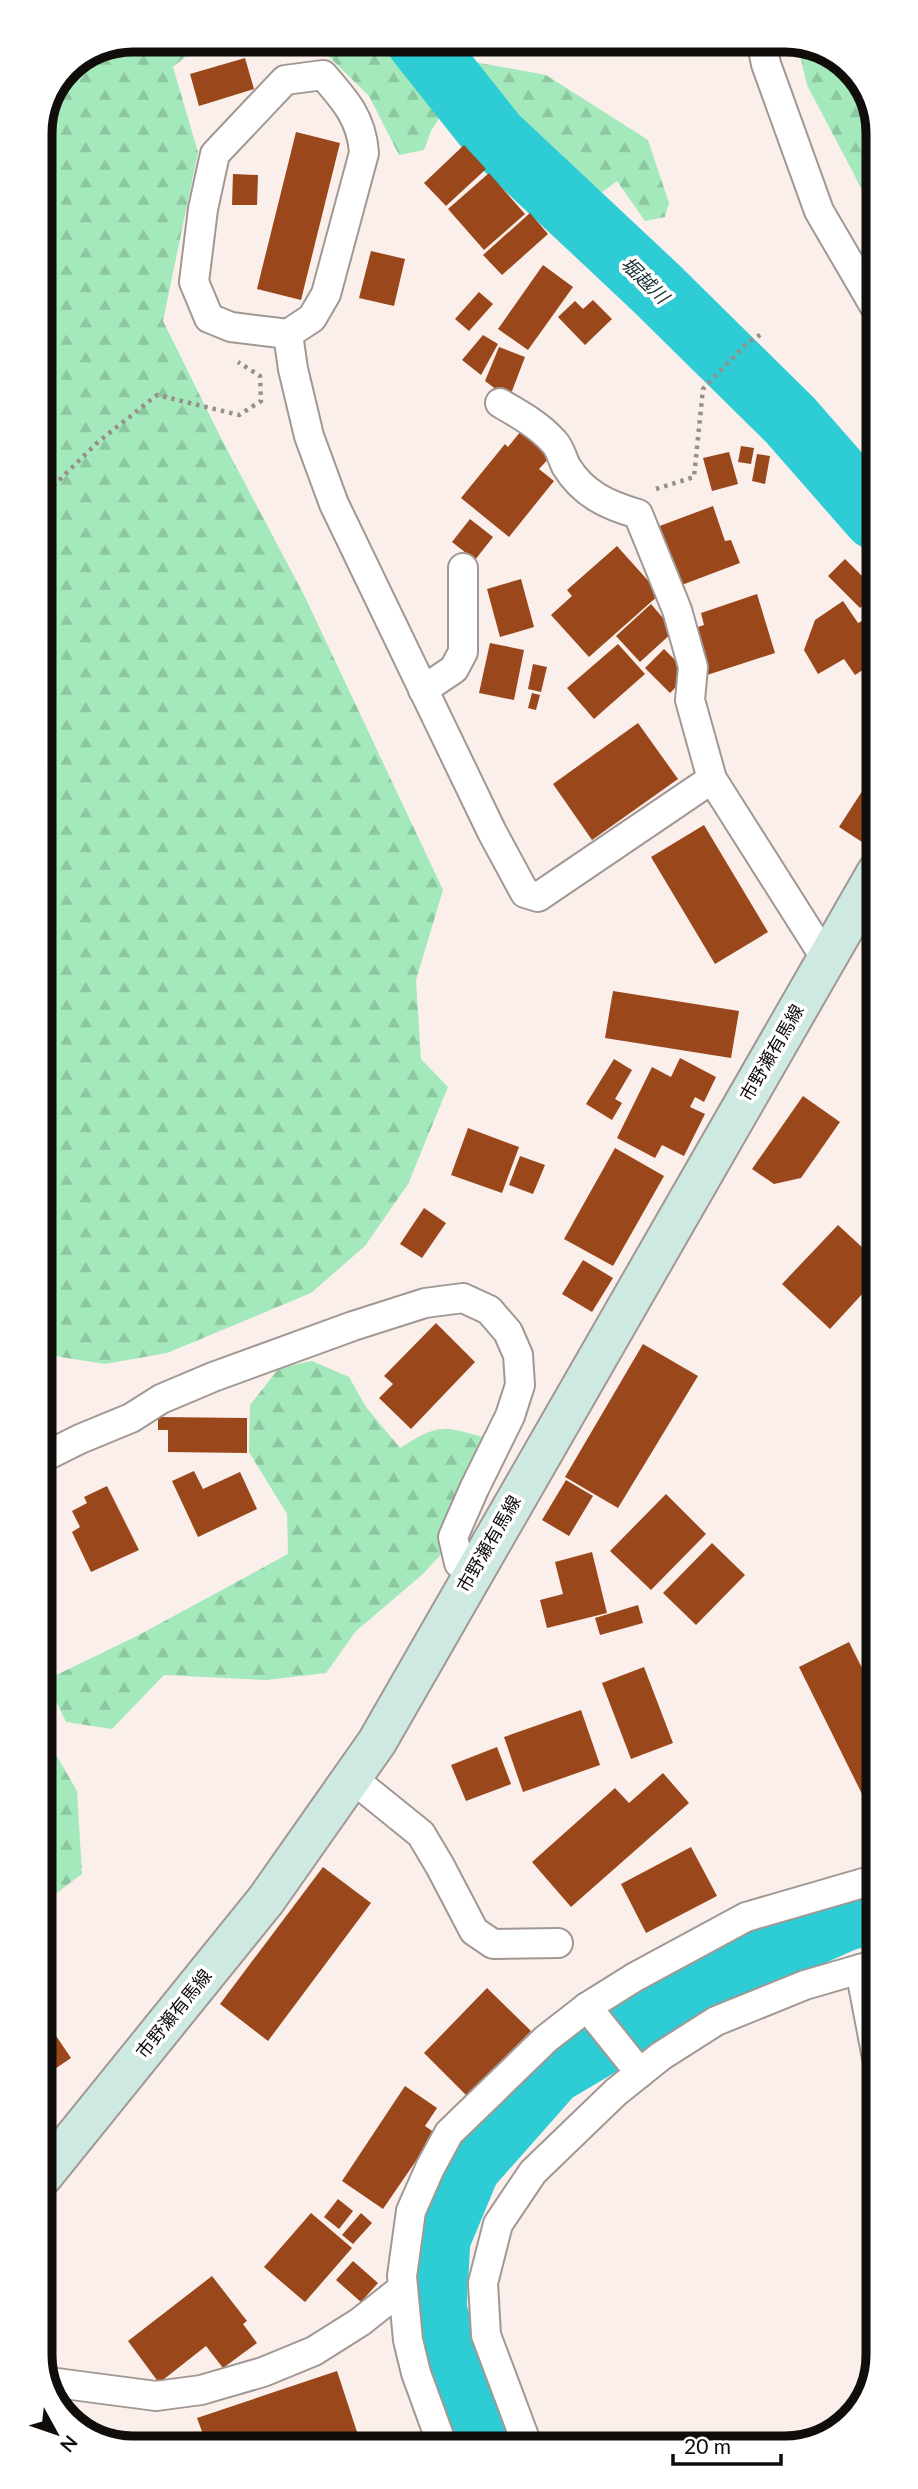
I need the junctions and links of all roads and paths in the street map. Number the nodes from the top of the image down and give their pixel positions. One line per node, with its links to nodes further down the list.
1 (764, 53): 2 (street)
2 (866, 292)
3 (764, 333): 8 (path)
4 (288, 334): 4 (street); 10 (street)
5 (232, 358): 7 (path)
6 (500, 403): 8 (street)
7 (53, 486)
8 (613, 507): 11 (street)
9 (463, 568): 10 (street)
10 (424, 691): 11 (street)
11 (712, 779): 13 (street)
12 (866, 890): 13 (main road, 市野瀬有馬線)
13 (826, 960): 15 (main road, 市野瀬有馬線)
14 (52, 1453): 15 (street)
15 (476, 1568): 16 (main road, 市野瀬有馬線)
16 (353, 1779): 18 (street); 22 (main road, 市野瀬有馬線)
17 (866, 1882): 20 (street)
18 (558, 1943)
19 (866, 1967): 21 (street)
20 (591, 2013): 21 (street); 23 (street)
21 (636, 2067): 26 (street)
22 (52, 2165)
23 (403, 2288): 24 (street); 25 (street)
24 (58, 2383)
25 (439, 2436)
26 (524, 2436)

